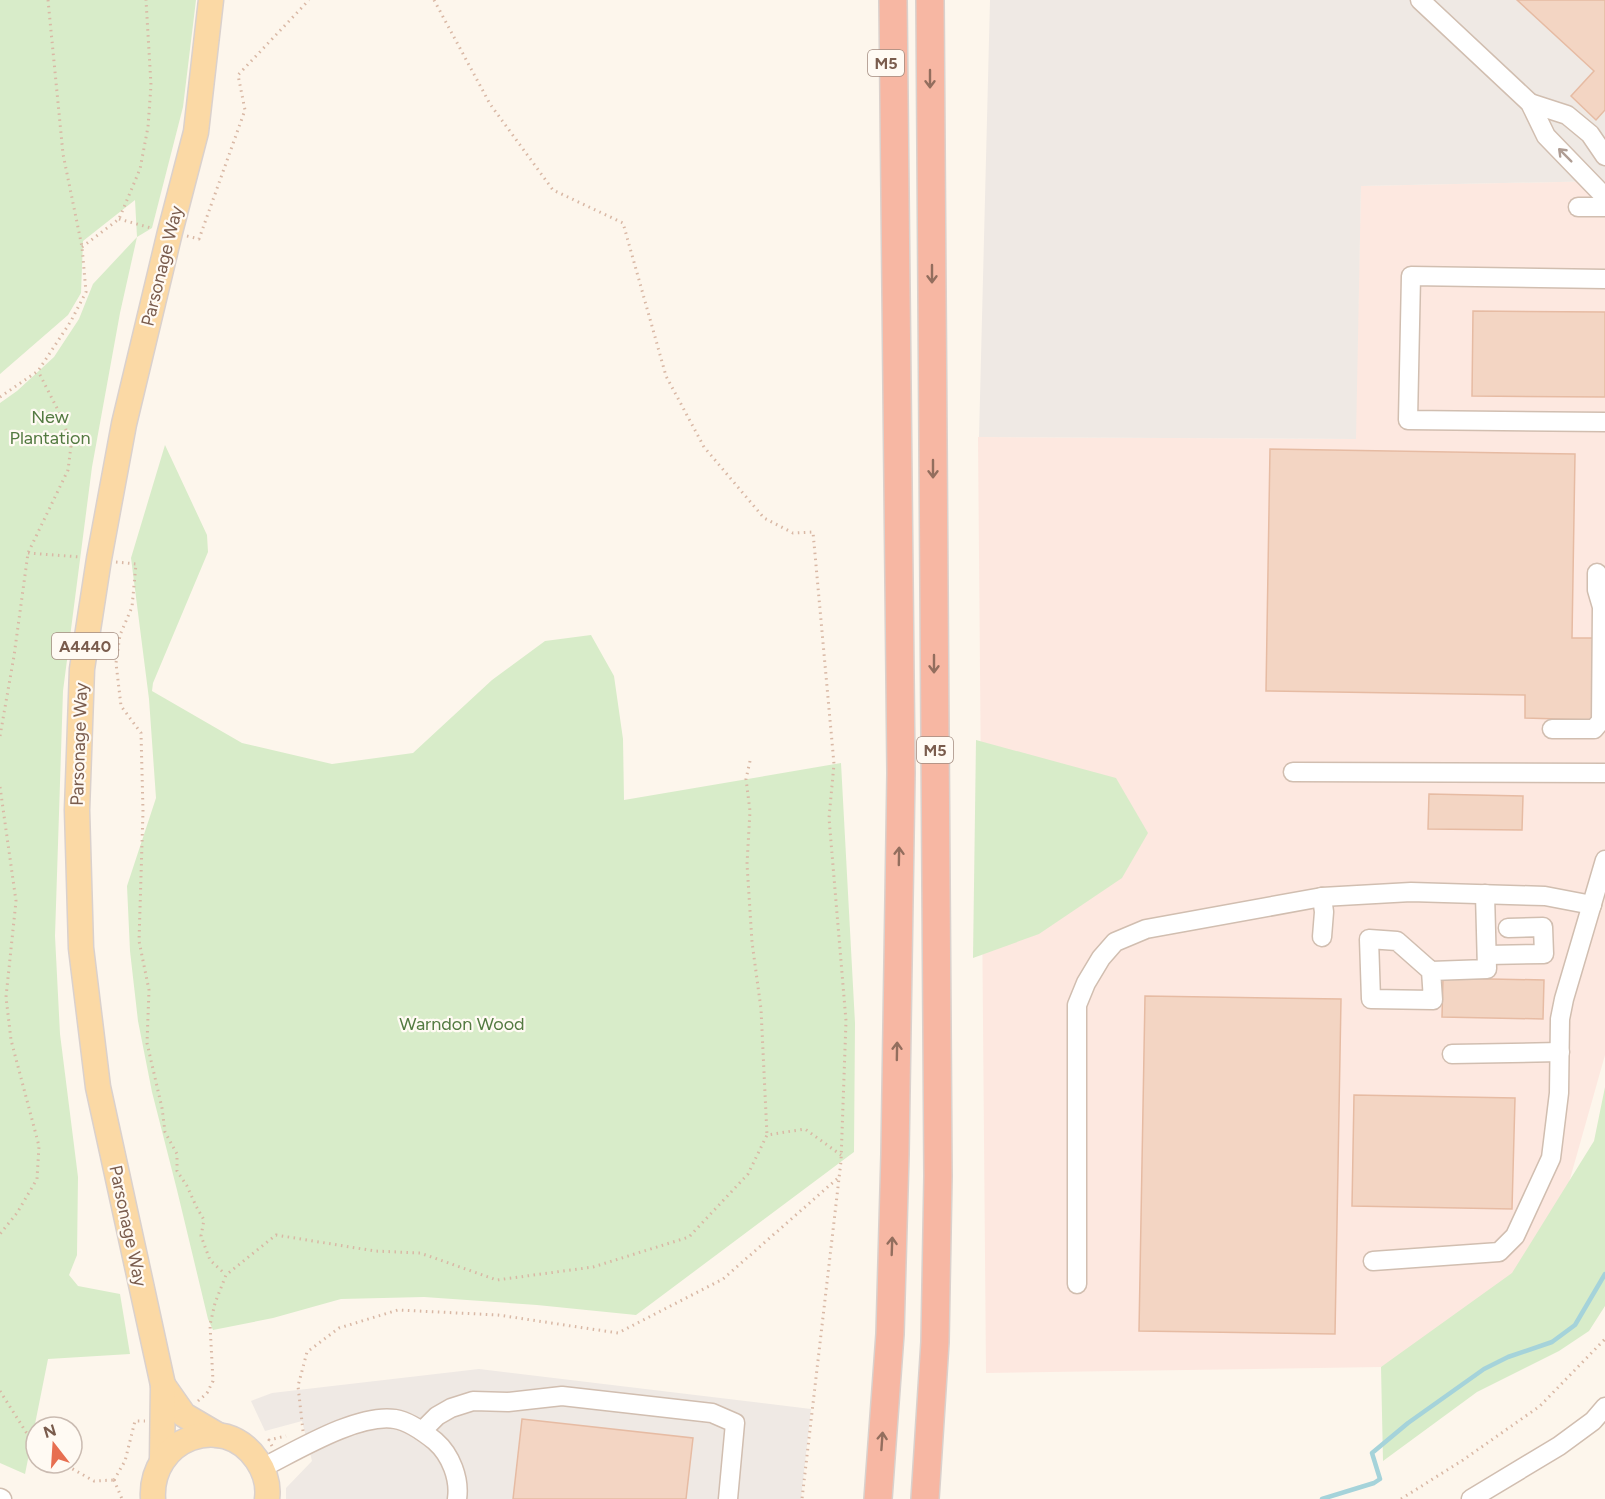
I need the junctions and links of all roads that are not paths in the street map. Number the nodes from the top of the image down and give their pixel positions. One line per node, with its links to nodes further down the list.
1 (211, 0): 33 (main road, Parsonage Way / A4440)
2 (878, 0): 9 (highway, M5)
3 (893, 0): 9 (highway, M5)
4 (930, 0): 7 (highway, M5)
5 (938, 0): 7 (highway, M5)
6 (1420, 0): 8 (street)
7 (930, 44): 44 (highway, M5, one-way to 44)
8 (1530, 103): 10 (street); 11 (street, one-way to 8)
9 (894, 126): 43 (highway, M5, one-way to 9)
10 (1605, 156)
11 (1605, 197)
12 (1578, 207): 13 (street)
13 (1605, 207)
14 (1605, 279): 15 (street)
15 (1605, 422)
16 (1597, 573): 17 (street)
17 (1604, 607): 18 (street)
18 (1552, 729)
19 (1293, 772): 20 (street)
20 (1605, 773)
21 (1605, 861): 24 (street)
22 (1485, 894): 23 (street); 24 (street); 27 (street)
23 (1322, 897): 26 (street); 32 (street)
24 (1592, 905): 29 (street)
25 (1508, 928): 27 (street)
26 (1322, 937)
27 (1487, 955): 28 (street)
28 (1431, 971)
29 (1560, 1052): 30 (street); 31 (street)
30 (1452, 1053)
31 (1373, 1261)
32 (1077, 1284)
33 (163, 1385): 36 (main road, Parsonage Way / A4440); 37 (main road, Parsonage Way / A4440)
34 (1605, 1407): 45 (street)
35 (422, 1431): 38 (street); 41 (street); 42 (street)
36 (218, 1435): 37 (main road); 38 (main road, Parsonage Way)
37 (162, 1460): 39 (main road)
38 (271, 1464): 40 (main road)
39 (150, 1495)
40 (267, 1499)
41 (457, 1499)
42 (728, 1499)
43 (878, 1499)
44 (925, 1499)
45 (1471, 1499)

